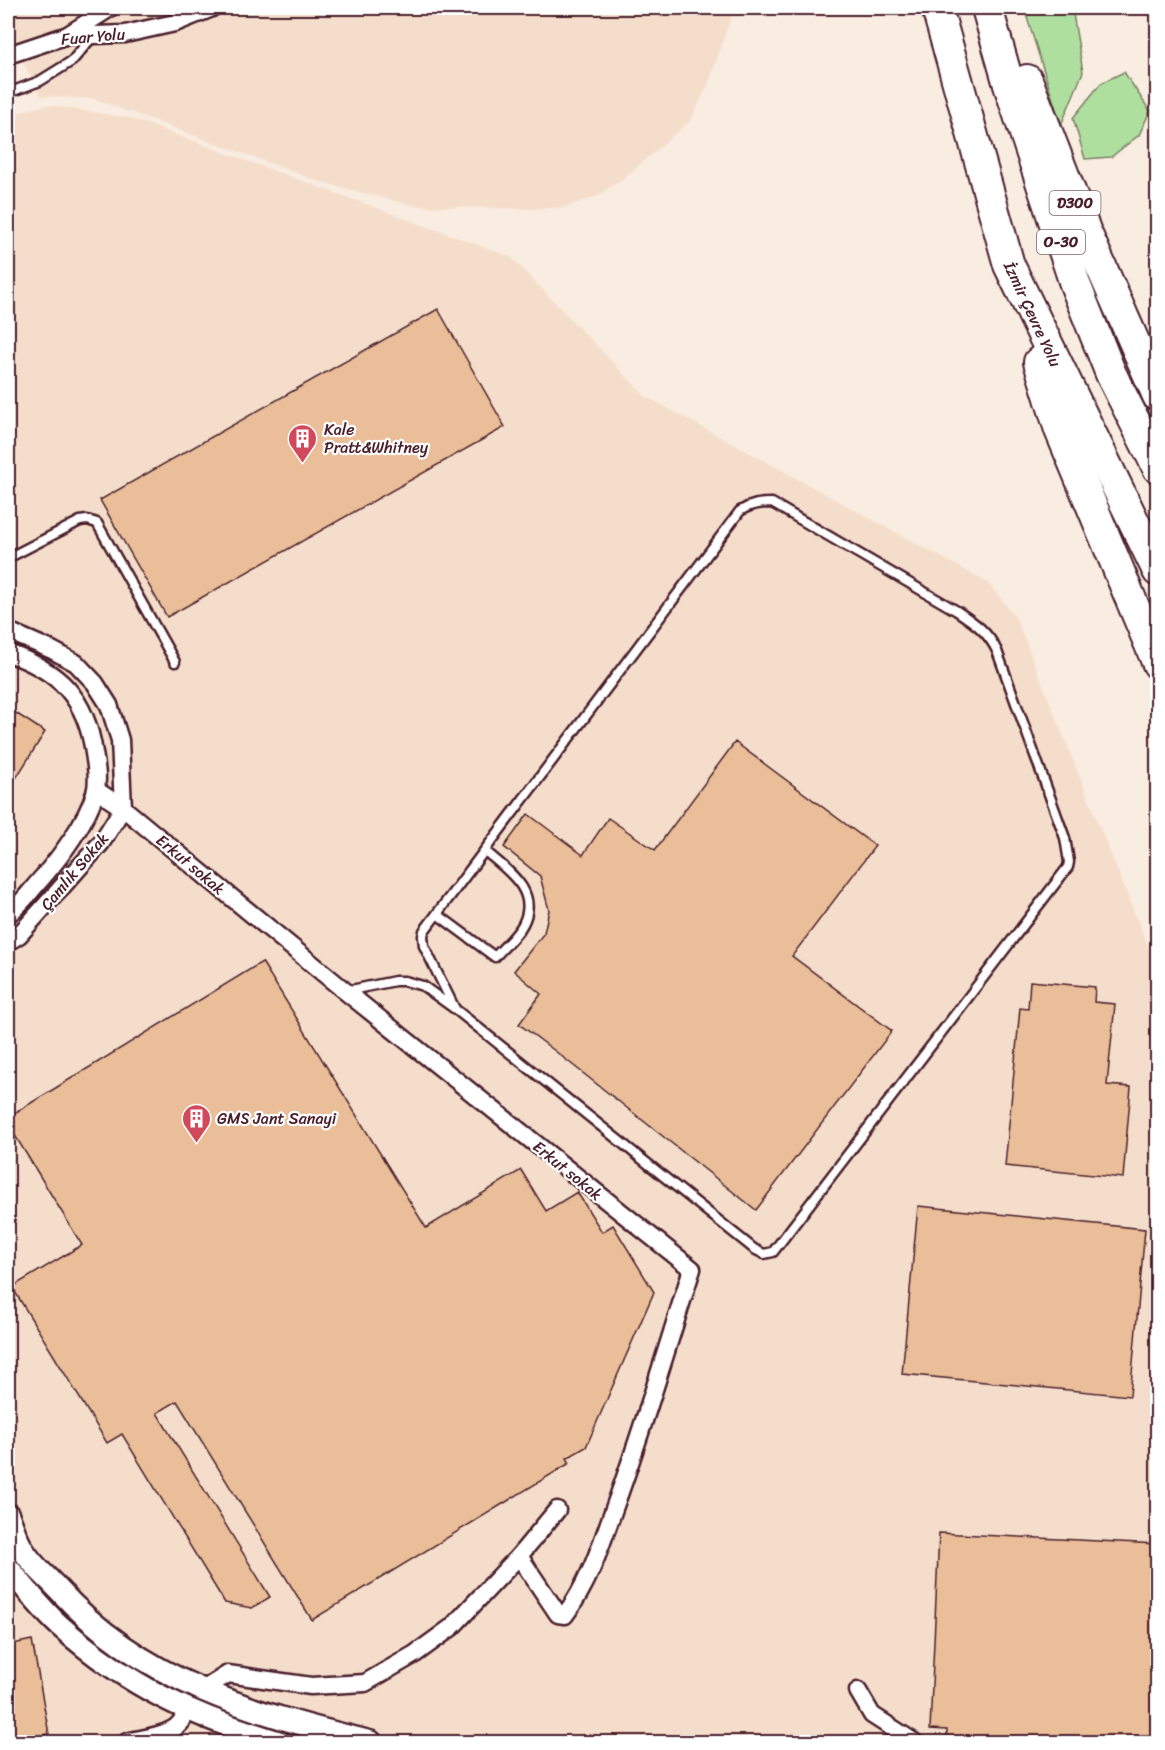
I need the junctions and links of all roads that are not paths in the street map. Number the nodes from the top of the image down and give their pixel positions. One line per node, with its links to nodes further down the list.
1 (110, 8): 7 (street)
2 (212, 8): 6 (street, Fuar Yolu)
3 (937, 8): 10 (highway, İzmir Çevre Yolu)
4 (987, 8): 12 (highway, O-30)
5 (999, 8): 11 (highway, D300)
6 (93, 35): 7 (street, Fuar Yolu); 9 (lane)
7 (65, 36): 8 (street, Fuar Yolu)
8 (8, 55)
9 (8, 93)
10 (1009, 265): 14 (highway, İzmir Çevre Yolu); 18 (highway)
11 (1158, 396)
12 (1158, 468)
13 (8, 558): 17 (lane)
14 (1158, 571)
15 (8, 632): 20 (street)
16 (8, 652): 19 (street, Çamlık Sokak)
17 (175, 662)
18 (1158, 664)
19 (96, 790): 20 (street, Erkut sokak); 22 (street, Çamlık Sokak)
20 (123, 808): 24 (street, Çamlık Sokak); 25 (street, Erkut sokak)
21 (485, 851): 23 (lane); 23 (lane); 26 (lane)
22 (8, 914)
23 (437, 914): 26 (lane)
24 (8, 942)
25 (345, 991): 26 (lane); 29 (street, Erkut sokak)
26 (455, 1009)
27 (557, 1510): 29 (street)
28 (8, 1515): 31 (street)
29 (519, 1556): 31 (street)
30 (8, 1568): 33 (street)
31 (201, 1691): 36 (street)
32 (858, 1691): 37 (street)
33 (185, 1709): 34 (street); 35 (street)
34 (126, 1743)
35 (279, 1743)
36 (371, 1743)
37 (914, 1743)

